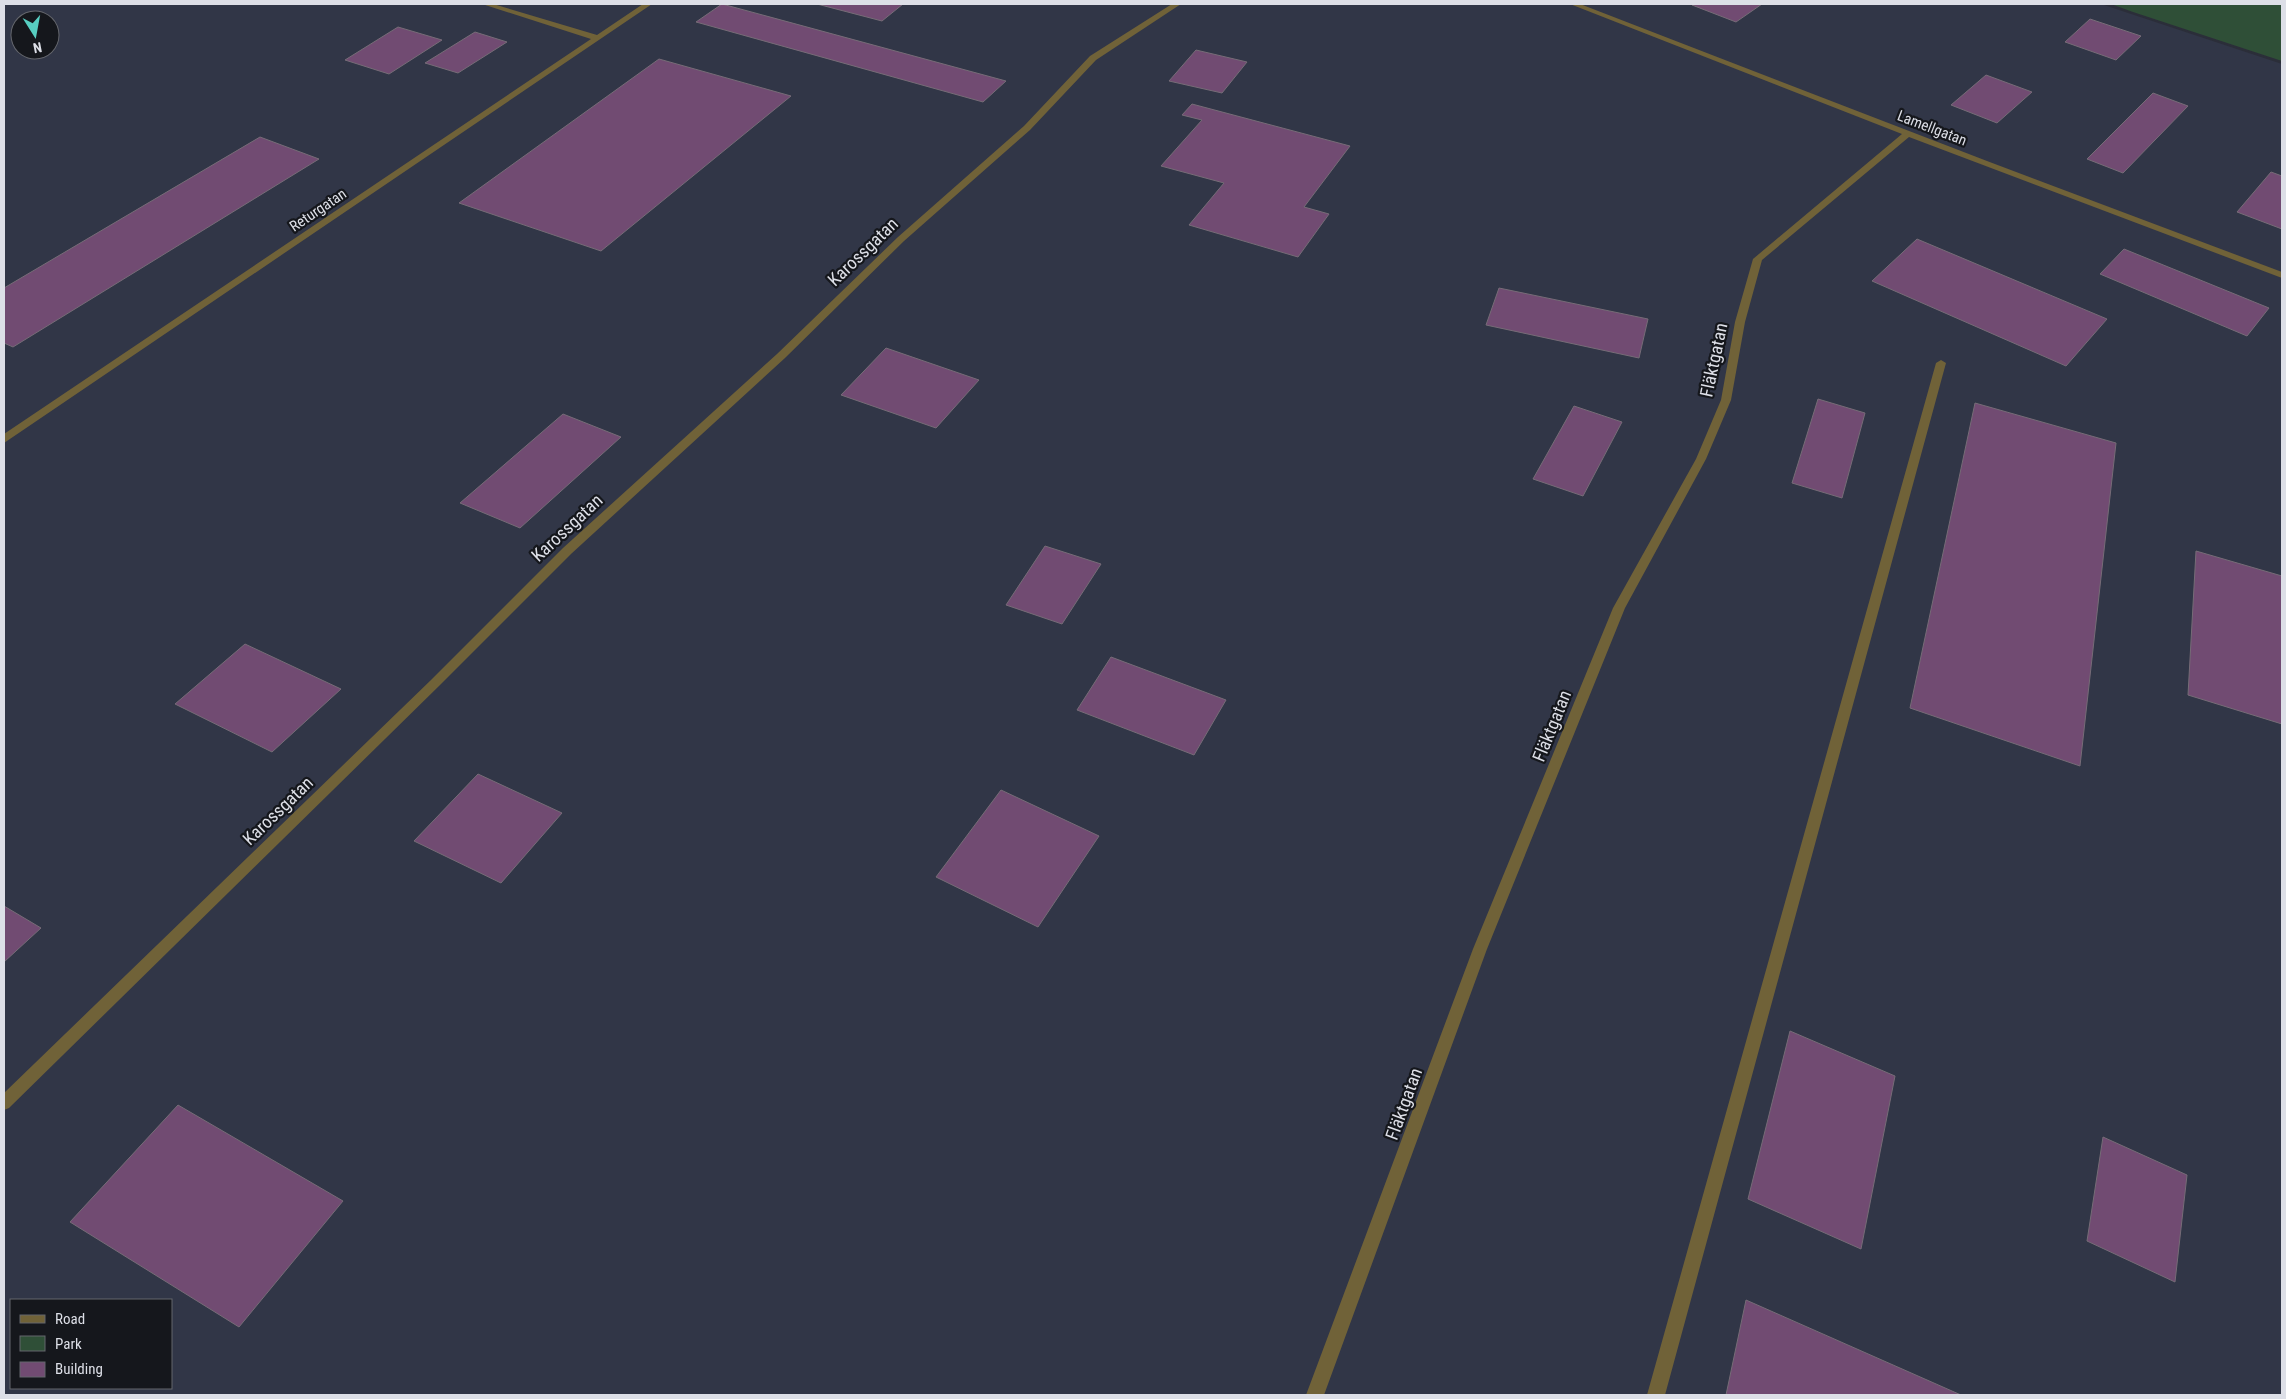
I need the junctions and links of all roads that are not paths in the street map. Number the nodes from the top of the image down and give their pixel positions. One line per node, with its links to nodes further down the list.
1 (486, 4): 5 (street)
2 (648, 4): 5 (street, Returgatan)
3 (1177, 4): 10 (street, Karossgatan)
4 (1574, 4): 6 (street, Lamellgatan)
5 (598, 38): 9 (street, Returgatan)
6 (1908, 134): 7 (street, Lamellgatan); 11 (street, Fläktgatan)
7 (2282, 276)
8 (1941, 363): 12 (street)
9 (4, 439)
10 (4, 1103)
11 (1315, 1395)
12 (1656, 1395)

